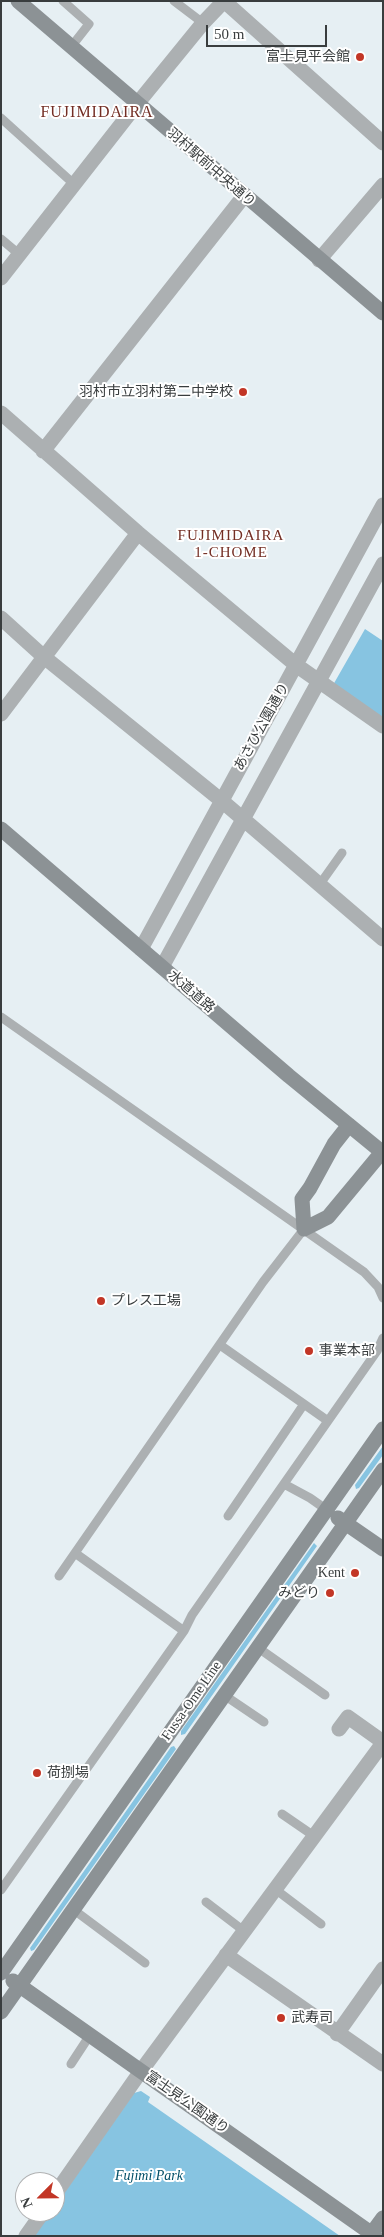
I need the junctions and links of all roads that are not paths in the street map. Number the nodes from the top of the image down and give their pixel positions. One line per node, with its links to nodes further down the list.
1 (18, 1): 6 (street, 羽村駅前中央通り)
2 (63, 1): 6 (lane)
3 (174, 1): 5 (lane)
4 (224, 1): 5 (street); 9 (street)
5 (203, 23): 7 (street)
6 (71, 47): 7 (street, 羽村駅前中央通り)
7 (138, 104): 10 (street); 12 (street, 羽村駅前中央通り)
8 (1, 118): 10 (lane)
9 (383, 142)
10 (75, 185): 14 (street)
11 (383, 185): 15 (street)
12 (244, 196): 15 (street, 羽村駅前中央通り); 19 (street)
13 (1, 238): 14 (lane)
14 (20, 255): 16 (street)
15 (319, 260): 17 (street, 羽村駅前中央通り)
16 (1, 278)
17 (383, 313)
18 (1, 413): 19 (street)
19 (43, 450): 21 (street)
20 (383, 505): 25 (street, あさひ公園通り)
21 (138, 533): 24 (street); 25 (street)
22 (383, 564): 26 (street, あさひ公園通り)
23 (1, 618): 24 (street)
24 (44, 657): 27 (street); 29 (street)
25 (296, 665): 26 (street); 29 (street, あさひ公園通り)
26 (319, 680): 28 (street); 30 (street, あさひ公園通り)
27 (1, 714)
28 (383, 726)
29 (222, 801): 30 (street); 35 (street, あさひ公園通り)
30 (244, 821): 33 (street); 36 (street, あさひ公園通り)
31 (1, 829): 35 (street, 水道道路)
32 (342, 853): 33 (lane)
33 (320, 884): 34 (street)
34 (383, 939)
35 (142, 949): 36 (street, 水道道路)
36 (162, 967): 38 (street, 水道道路)
37 (1, 1017): 40 (lane)
38 (349, 1125): 39 (street, 水道道路); 40 (street)
39 (382, 1152): 40 (street)
40 (304, 1229): 41 (lane); 43 (lane)
41 (383, 1298)
42 (383, 1338): 45 (lane)
43 (220, 1345): 44 (lane); 53 (lane)
44 (304, 1404): 45 (lane); 50 (lane)
45 (328, 1421): 48 (lane)
46 (383, 1429): 49 (street, Fussa-Ome Line)
47 (383, 1470): 51 (street, Fussa-Ome Line)
48 (284, 1484): 49 (lane); 55 (lane)
49 (326, 1510): 51 (street); 73 (street, Fussa-Ome Line)
50 (228, 1516)
51 (345, 1523): 52 (street); 56 (street, Fussa-Ome Line)
52 (383, 1549)
53 (75, 1553): 54 (lane); 55 (lane)
54 (59, 1576)
55 (184, 1631): 65 (lane)
56 (257, 1647): 57 (street, Fussa-Ome Line); 58 (lane)
57 (224, 1695): 59 (lane); 67 (street, Fussa-Ome Line)
58 (325, 1696)
59 (264, 1722)
60 (339, 1729): 61 (street)
61 (383, 1743): 63 (street)
62 (282, 1814): 63 (lane)
63 (314, 1836): 64 (street)
64 (275, 1889): 68 (lane); 69 (street)
65 (1, 1890)
66 (206, 1902): 69 (lane)
67 (74, 1910): 71 (lane); 74 (street, Fussa-Ome Line)
68 (321, 1924)
69 (244, 1931): 70 (street)
70 (226, 1955): 76 (street); 80 (street)
71 (145, 1963)
72 (383, 1969): 76 (street)
73 (1, 1973): 74 (street, 富士見公園通り)
74 (20, 1986): 75 (street, Fussa-Ome Line); 77 (street, 富士見公園通り)
75 (1, 2012)
76 (337, 2034): 79 (street)
77 (90, 2035): 78 (lane); 80 (street, 富士見公園通り)
78 (71, 2064)
79 (383, 2064)
80 (141, 2071): 81 (street); 84 (street, 富士見公園通り)
81 (65, 2180)
82 (383, 2218): 84 (street)
83 (36, 2222): 85 (street)
84 (374, 2234)
85 (26, 2236)

